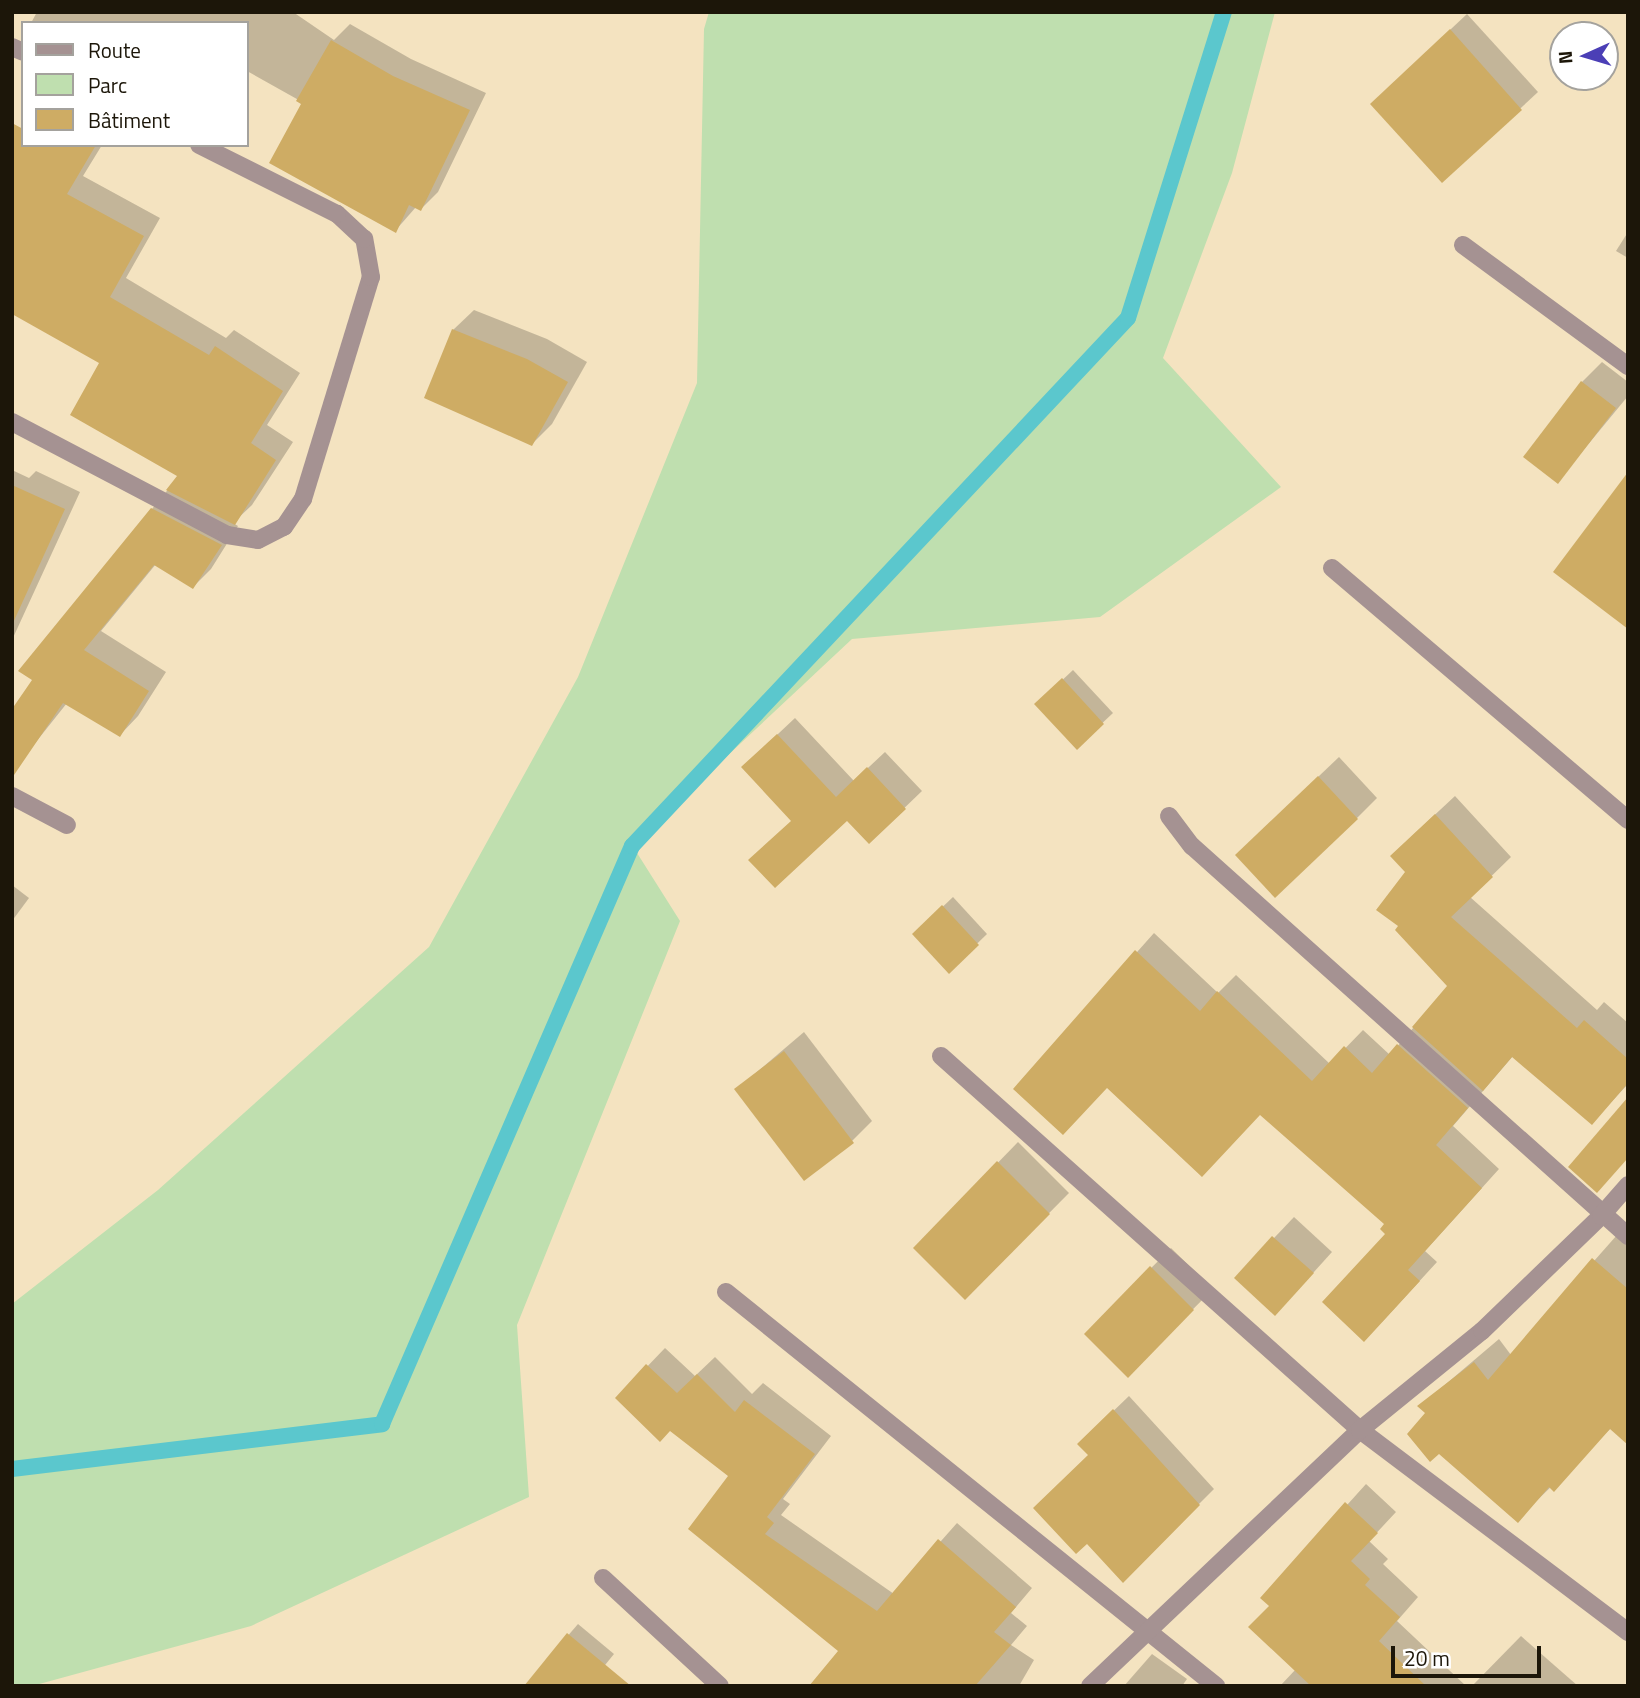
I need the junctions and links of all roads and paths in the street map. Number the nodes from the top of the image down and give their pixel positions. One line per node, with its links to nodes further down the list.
1 (203, 147): 4 (street)
2 (1463, 245): 3 (street)
3 (1628, 366)
4 (12, 422)
5 (1332, 568): 8 (street)
6 (12, 796): 9 (street)
7 (1169, 816): 12 (street)
8 (1628, 820)
9 (67, 825)
10 (941, 1056): 15 (street)
11 (1628, 1185): 12 (street)
12 (1601, 1216): 13 (street); 15 (street)
13 (1628, 1236)
14 (726, 1292): 17 (street)
15 (1360, 1430): 17 (street); 18 (street)
16 (603, 1578): 19 (street)
17 (1150, 1632): 20 (street); 21 (street)
18 (1628, 1632)
19 (720, 1686)
20 (1090, 1686)
21 (1216, 1686)

